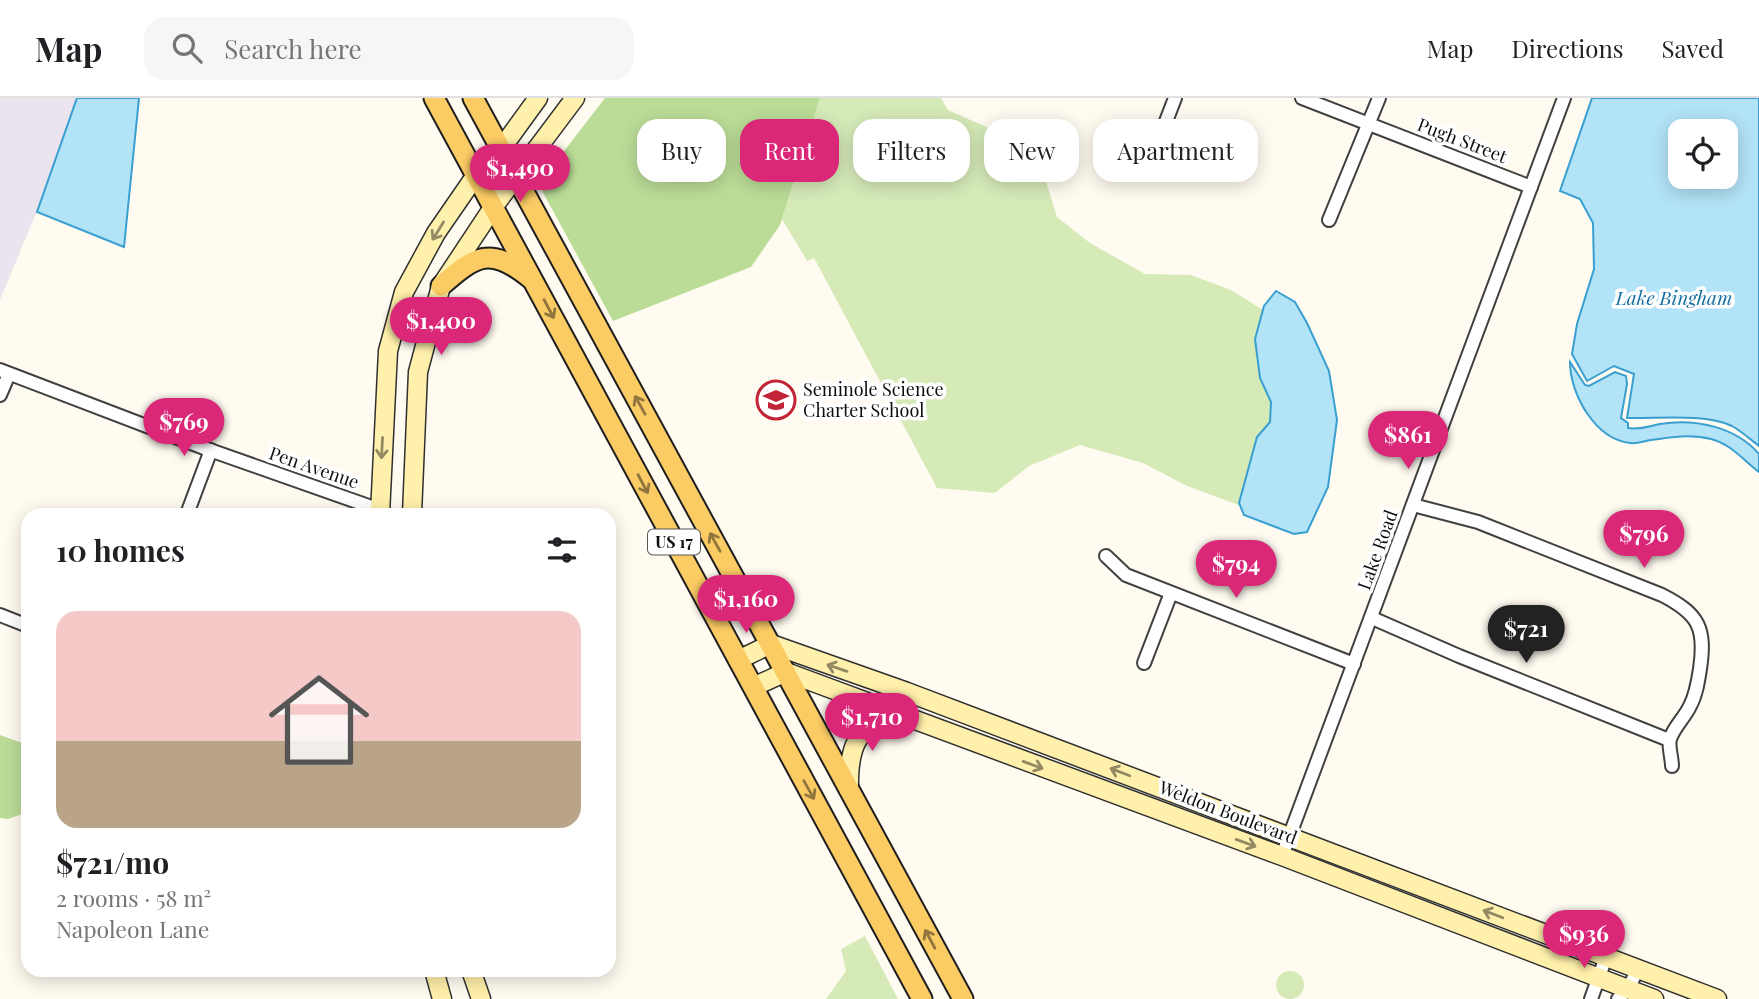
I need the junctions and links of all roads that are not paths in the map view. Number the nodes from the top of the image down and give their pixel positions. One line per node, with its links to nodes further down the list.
1 (434, 98): 12 (main road, US 17)
2 (473, 98): 11 (main road, US 17)
3 (538, 98): 11 (street)
4 (575, 98): 13 (street)
5 (1175, 98): 9 (street)
6 (1302, 98): 10 (street, Pugh Street)
7 (1379, 98): 10 (street)
8 (1564, 98): 14 (street, Lake Road)
9 (1167, 119)
10 (1367, 123): 14 (street, Pugh Street); 16 (street)
11 (501, 149): 12 (street); 13 (main road, US 17)
12 (476, 174): 15 (main road, US 17); 25 (street, one-way to 25)
13 (517, 178): 15 (street); 32 (main road, US 17, one-way to 13)
14 (1531, 187): 22 (street, Lake Road)
15 (494, 206): 17 (main road, US 17); 18 (street)
16 (1329, 220)
17 (534, 281): 18 (main road); 33 (main road, US 17, one-way to 33)
18 (441, 286): 26 (street)
19 (5, 372): 20 (street); 21 (street, Pen Avenue)
20 (0, 395)
21 (211, 450): 23 (street); 24 (street, Pen Avenue)
22 (1413, 505): 30 (street, Lake Road); 40 (street)
23 (189, 508)
24 (370, 508)
25 (384, 508)
26 (412, 508)
27 (1106, 556): 28 (street)
28 (1171, 593): 34 (street); 35 (street)
29 (0, 615): 31 (street)
30 (1372, 618): 35 (street, Lake Road); 40 (street)
31 (21, 623)
32 (771, 645): 33 (street); 36 (main road, US 17); 39 (street, Weldon Boulevard, one-way to 32)
33 (738, 660): 37 (main road, US 17)
34 (1144, 663)
35 (1354, 664): 44 (street, Lake Road)
36 (786, 672): 37 (street); 38 (street, Weldon Boulevard); 43 (main road, US 17)
37 (753, 687): 46 (main road, US 17, one-way to 46)
38 (900, 716): 41 (street, Weldon Boulevard); 43 (street)
39 (1009, 730): 41 (street); 44 (street, Weldon Boulevard, one-way to 39)
40 (1670, 740): 42 (street)
41 (1002, 753): 45 (street, Weldon Boulevard, one-way to 45)
42 (1672, 766)
43 (849, 790): 57 (main road, US 17, one-way to 43)
44 (1289, 836): 45 (street, Lake Road); 47 (street, Weldon Boulevard, one-way to 44)
45 (1282, 856): 51 (street, Weldon Boulevard)
46 (877, 916): 55 (main road, US 17); 56 (main road)
47 (1606, 957): 48 (street, Weldon Boulevard); 51 (street)
48 (1638, 969): 52 (street); 60 (street, Weldon Boulevard)
49 (436, 977): 53 (street)
50 (473, 977): 54 (street)
51 (1599, 978): 52 (street, Weldon Boulevard); 58 (street)
52 (1623, 994): 59 (street, Weldon Boulevard)
53 (442, 999)
54 (481, 999)
55 (922, 999)
56 (937, 999)
57 (963, 999)
58 (1591, 999)
59 (1654, 999)
60 (1717, 999)

